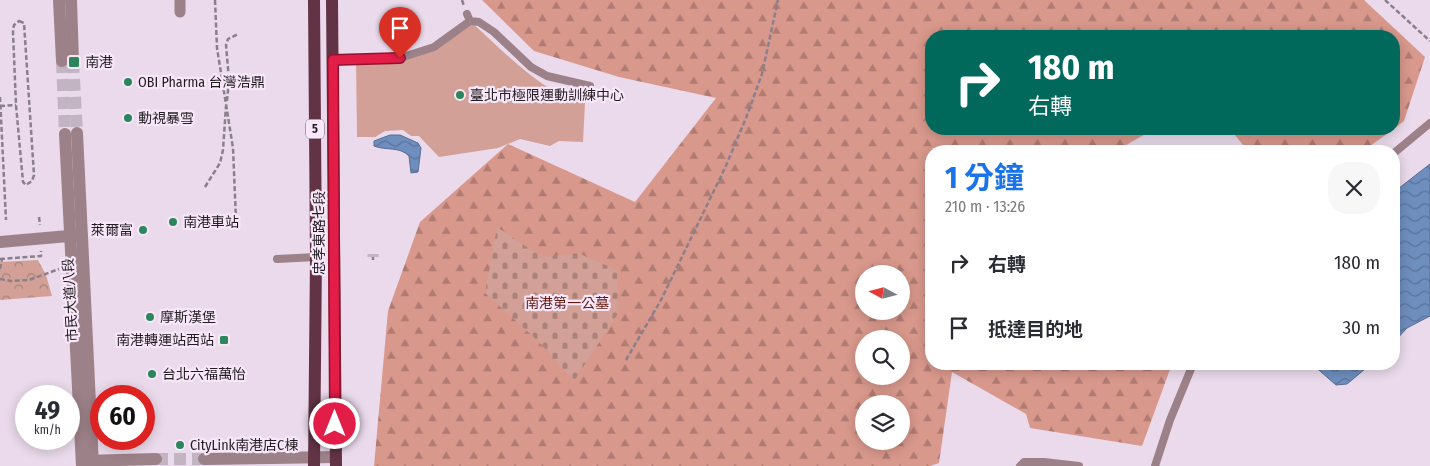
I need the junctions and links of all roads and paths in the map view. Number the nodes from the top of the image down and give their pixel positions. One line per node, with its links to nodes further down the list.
1 (59, 0): 2 (street)
2 (71, 0)
3 (215, 0): 13 (path)
4 (314, 0): 25 (main road, 忠孝東路七段 / 5)
5 (332, 0): 10 (main road, 忠孝東路七段 / 5)
6 (778, 0): 31 (path)
7 (1385, 0): 9 (path)
8 (238, 34): 13 (path)
9 (1430, 41)
10 (333, 60): 11 (lane); 36 (main road, 忠孝東路七段 / 5)
11 (590, 86)
12 (0, 97): 15 (path)
13 (226, 103): 19 (path); 21 (path)
14 (16, 105): 14 (path); 15 (path)
15 (0, 106): 20 (path)
16 (1430, 123): 18 (lane)
17 (71, 133): 22 (street, 市民大道八段)
18 (1400, 148)
19 (205, 187)
20 (6, 220)
21 (236, 220)
22 (76, 236): 23 (street); 37 (street, 市民大道八段)
23 (0, 242)
24 (41, 256): 26 (path)
25 (316, 258): 27 (lane); 35 (main road, 忠孝東路七段 / 5)
26 (1, 259): 28 (path)
27 (277, 259)
28 (0, 269)
29 (55, 269): 30 (path)
30 (0, 279)
31 (626, 360)
32 (1191, 370): 40 (lane)
33 (156, 459): 37 (street)
34 (204, 459): 35 (street)
35 (314, 462): 36 (street)
36 (336, 462)
37 (88, 463)
38 (1020, 466): 39 (lane)
39 (1079, 466)
40 (1155, 466)

